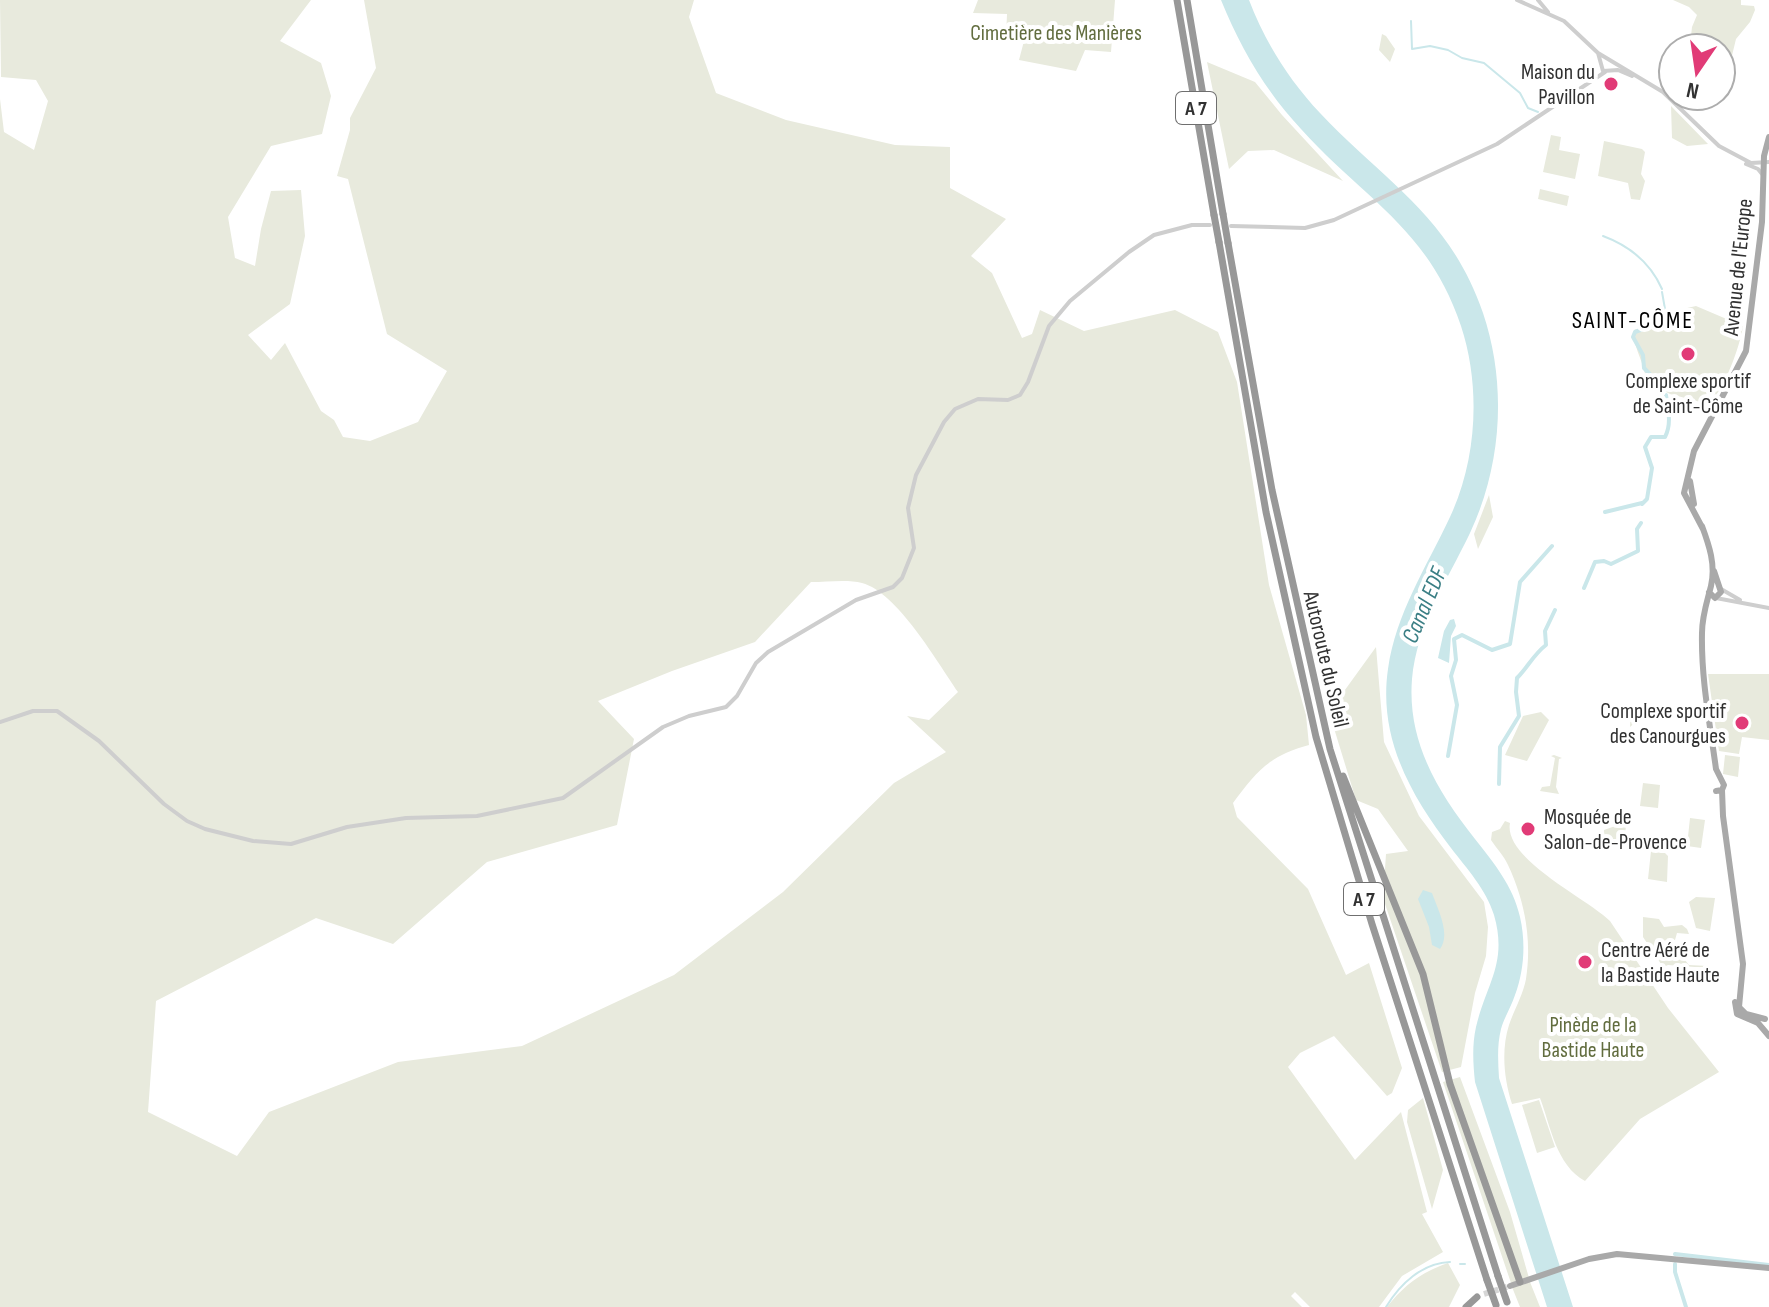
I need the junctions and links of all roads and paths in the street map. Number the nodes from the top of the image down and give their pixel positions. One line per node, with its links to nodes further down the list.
1 (1177, 0): 11 (highway, Autoroute du Soleil / A 7)
2 (1187, 0): 11 (highway, Autoroute du Soleil / A 7)
3 (1519, 0): 4 (street)
4 (1534, 3): 5 (street)
5 (1605, 66): 6 (street); 6 (street); 13 (street)
6 (1646, 82): 8 (street)
7 (1769, 137): 9 (main road, Avenue de l'Europe)
8 (1742, 160): 9 (street); 10 (street)
9 (1766, 162): 10 (main road, Avenue de l'Europe)
10 (1763, 177): 14 (main road, Avenue de l'Europe)
11 (1219, 215): 22 (highway, Autoroute du Soleil / A 7, bridge); 30 (highway, Autoroute du Soleil / A 7, bridge)
12 (1210, 225): 21 (street)
13 (1231, 226)
14 (1712, 568): 15 (main road, Avenue de l'Europe); 16 (main road, Avenue de l'Europe)
15 (1720, 588): 16 (main road); 17 (main road); 18 (street)
16 (1710, 589): 17 (main road); 20 (main road, Avenue de l'Europe)
17 (1716, 598): 18 (street); 20 (main road)
18 (1745, 603): 19 (street)
19 (1769, 608)
20 (1704, 609): 23 (main road, Avenue de l'Europe)
21 (0, 722)
22 (1330, 749): 26 (highway); 29 (highway, Autoroute du Soleil / A 7, bridge)
23 (1765, 1021): 24 (main road)
24 (1769, 1034)
25 (1769, 1268): 26 (main road)
26 (1523, 1281): 27 (main road)
27 (1510, 1286)
28 (1481, 1296): 31 (highway)
29 (1508, 1304)
30 (1497, 1306)
31 (1466, 1307)

